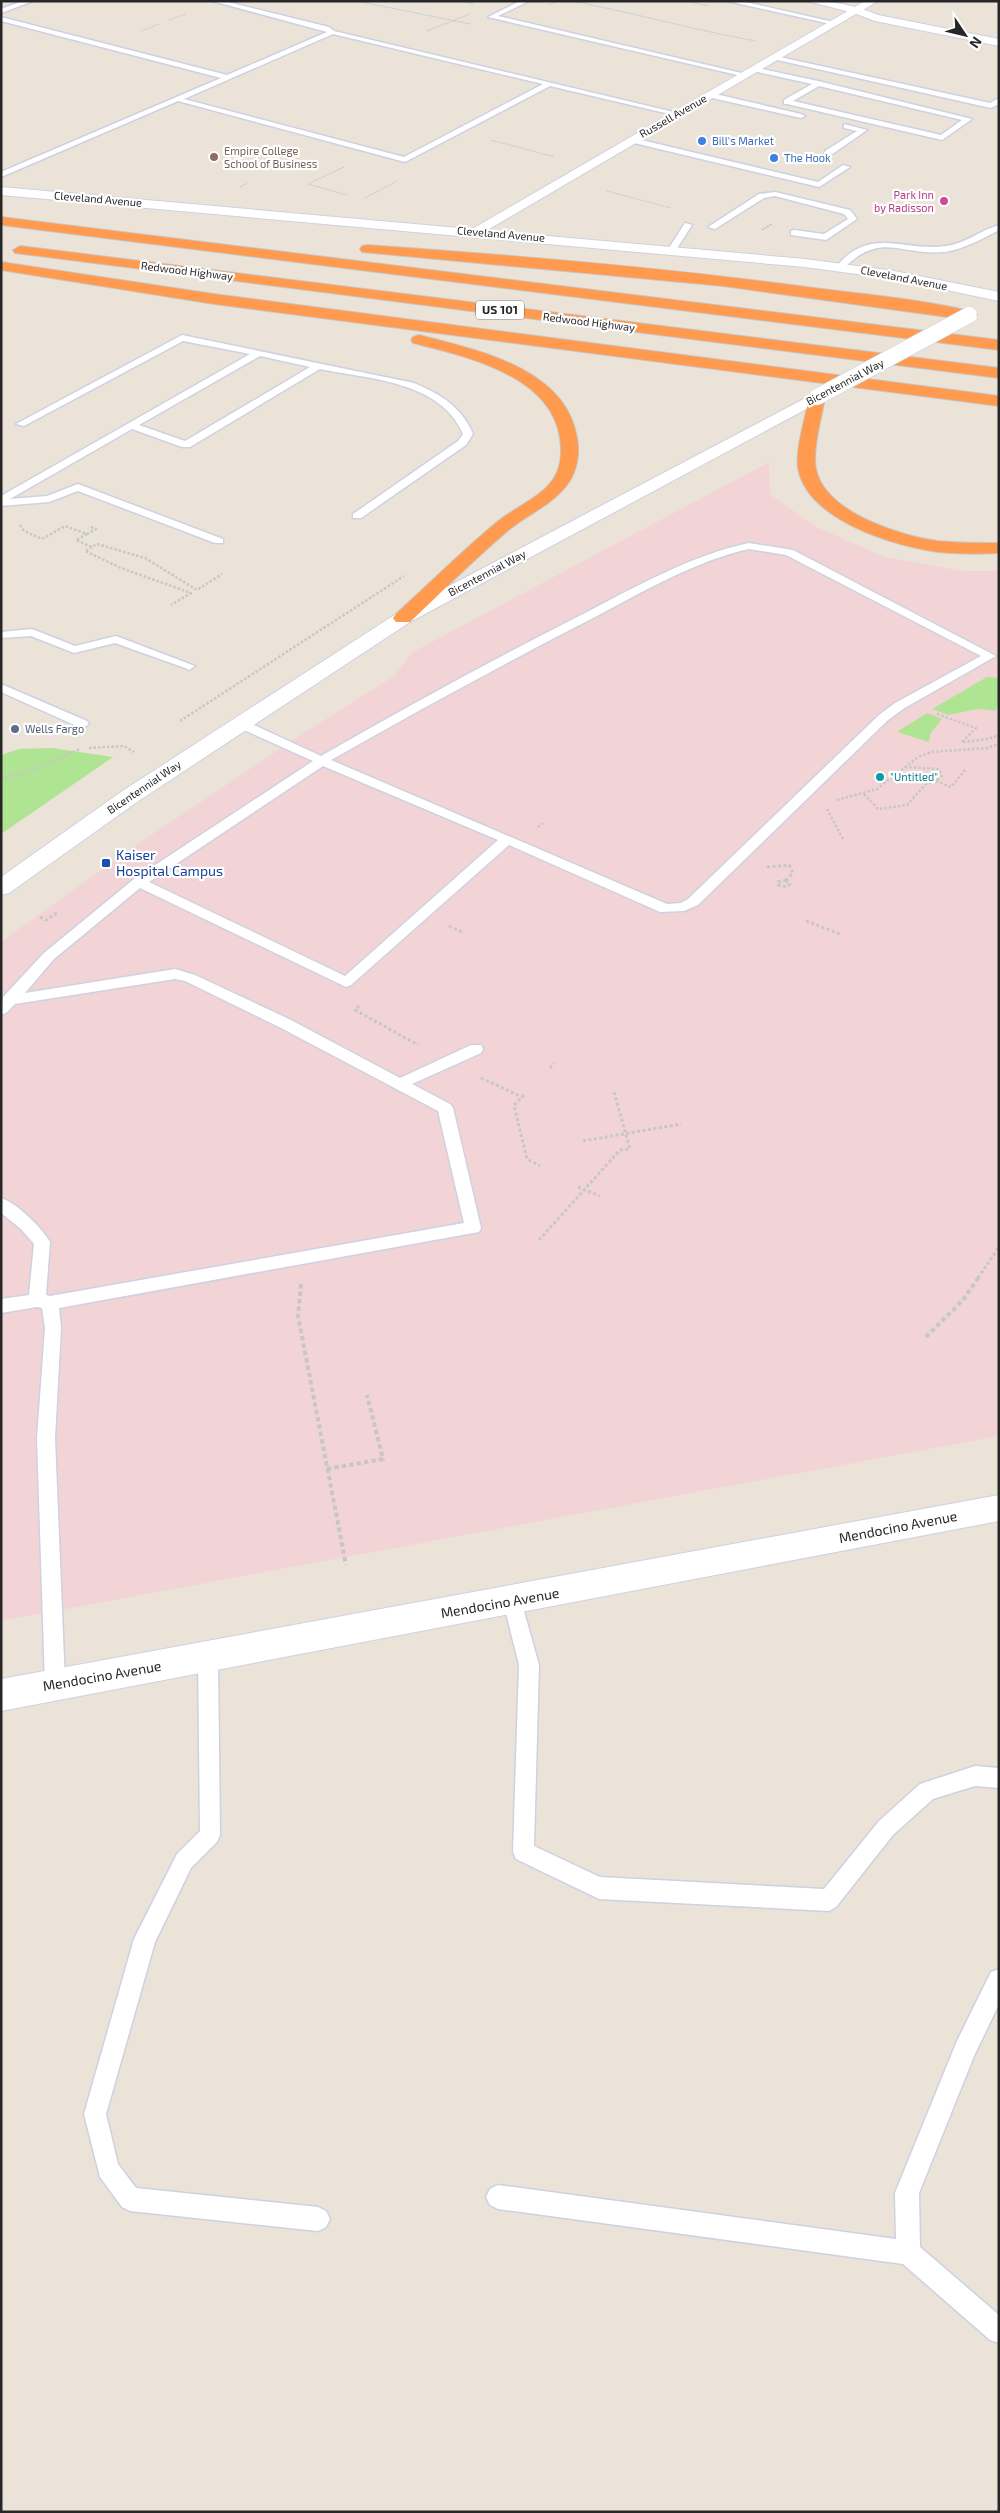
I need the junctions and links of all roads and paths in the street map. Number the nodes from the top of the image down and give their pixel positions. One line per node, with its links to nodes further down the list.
1 (13, 1): 10 (lane)
2 (30, 1): 10 (lane)
3 (215, 1): 20 (lane)
4 (357, 1): 16 (path)
5 (526, 1): 26 (lane)
6 (572, 1): 23 (path)
7 (730, 1): 17 (lane)
8 (812, 1): 11 (main road)
9 (873, 1): 11 (main road, Russell Avenue)
10 (2, 6)
11 (857, 10): 17 (main road, Russell Avenue); 22 (main road); 24 (main road)
12 (186, 14): 15 (path)
13 (470, 14): 16 (path)
14 (1, 19): 27 (lane)
15 (170, 20)
16 (456, 20): 21 (path)
17 (835, 23): 25 (main road, Russell Avenue)
18 (159, 24): 19 (path)
19 (141, 31)
20 (332, 32): 27 (lane); 29 (lane)
21 (424, 32)
22 (999, 33)
23 (760, 42)
24 (999, 43)
25 (775, 58): 26 (main road, Russell Avenue); 32 (lane)
26 (751, 72): 28 (lane); 30 (main road, Russell Avenue)
27 (227, 77): 31 (lane)
28 (818, 83): 28 (lane)
29 (550, 84): 31 (lane); 33 (lane)
30 (711, 95): 33 (main road, Russell Avenue); 34 (lane)
31 (177, 99): 42 (lane)
32 (999, 100)
33 (678, 114): 37 (main road, Russell Avenue)
34 (806, 117)
35 (834, 124): 38 (lane)
36 (491, 140): 39 (path)
37 (632, 140): 41 (lane); 51 (main road, Russell Avenue)
38 (828, 153)
39 (556, 157)
40 (349, 164): 43 (path)
41 (846, 167)
42 (1, 175)
43 (343, 190)
44 (1, 191): 51 (main road, Cleveland Avenue)
45 (607, 191): 46 (path)
46 (678, 210)
47 (1, 219): 53 (highway); 62 (highway, Redwood Highway / US 101)
48 (688, 225): 56 (lane)
49 (712, 227): 52 (lane)
50 (999, 227): 58 (lane)
51 (474, 232): 56 (main road, Cleveland Avenue)
52 (794, 233)
53 (311, 245)
54 (1, 248): 65 (highway, Redwood Highway / US 101)
55 (350, 248): 61 (highway)
56 (671, 250): 58 (main road, Cleveland Avenue)
57 (1, 266): 59 (highway)
58 (840, 267): 60 (main road, Cleveland Avenue)
59 (214, 298): 67 (highway); 83 (highway)
60 (999, 298): 61 (main road, Bicentennial Way)
61 (969, 315): 66 (main road, Bicentennial Way, bridge)
62 (999, 345)
63 (259, 353): 64 (lane); 68 (lane); 69 (lane)
64 (319, 365): 69 (lane); 71 (lane)
65 (999, 373)
66 (817, 397): 77 (highway); 83 (main road, Bicentennial Way)
67 (999, 401)
68 (21, 424)
69 (132, 426): 70 (lane)
70 (1, 502): 75 (lane)
71 (357, 516)
72 (19, 525): 74 (path)
73 (89, 526): 74 (path)
74 (87, 534): 76 (path)
75 (219, 541)
76 (92, 547): 80 (path); 81 (path)
77 (999, 548)
78 (408, 573): 89 (path)
79 (222, 574): 80 (path)
80 (196, 590): 81 (path)
81 (191, 593): 82 (path)
82 (171, 606)
83 (403, 618): 90 (main road, Bicentennial Way)
84 (1, 635): 86 (lane)
85 (996, 656): 96 (lane); 104 (lane)
86 (188, 666)
87 (1, 687): 91 (lane)
88 (936, 713): 92 (path)
89 (180, 721)
90 (239, 723): 96 (lane); 109 (main road, Bicentennial Way)
91 (83, 724): 94 (path)
92 (999, 735)
93 (999, 744): 97 (path)
94 (81, 748): 95 (path); 99 (path)
95 (134, 752)
96 (323, 760): 104 (lane); 108 (lane)
97 (902, 767): 100 (path); 101 (path)
98 (966, 769): 100 (path)
99 (1, 778)
100 (936, 781): 101 (path)
101 (864, 794): 102 (path)
102 (832, 801)
103 (823, 802): 105 (path)
104 (507, 839): 108 (lane)
105 (844, 841)
106 (762, 868): 107 (path)
107 (786, 880): 107 (path)
108 (140, 882): 114 (lane)
109 (1, 888)
110 (806, 921): 113 (path)
111 (442, 923): 112 (path)
112 (462, 932)
113 (840, 934)
114 (5, 1005): 121 (lane)
115 (359, 1006): 116 (path)
116 (418, 1045)
117 (476, 1048): 121 (lane)
118 (554, 1063): 119 (path)
119 (550, 1068)
120 (481, 1078): 126 (path)
121 (400, 1084): 134 (lane)
122 (614, 1092): 124 (path)
123 (681, 1124): 124 (path)
124 (625, 1134): 125 (path); 128 (path)
125 (583, 1141)
126 (540, 1166)
127 (578, 1187): 128 (path)
128 (584, 1190): 129 (path); 131 (path)
129 (600, 1196)
130 (1, 1204): 134 (lane)
131 (539, 1240)
132 (999, 1247): 136 (path)
133 (301, 1281): 138 (path)
134 (44, 1301): 135 (lane); 143 (lane)
135 (1, 1306)
136 (926, 1337)
137 (367, 1395): 138 (path)
138 (327, 1469): 140 (path)
139 (999, 1508): 141 (main road, Mendocino Avenue)
140 (346, 1565)
141 (512, 1601): 142 (main road, Mendocino Avenue); 145 (lane)
142 (208, 1657): 143 (main road, Mendocino Avenue); 148 (lane)
143 (55, 1684): 144 (main road, Mendocino Avenue)
144 (1, 1695)
145 (999, 1778)
146 (999, 1980): 149 (lane)
147 (498, 2197): 149 (lane)
148 (318, 2220)
149 (908, 2253): 150 (lane)
150 (999, 2331)

